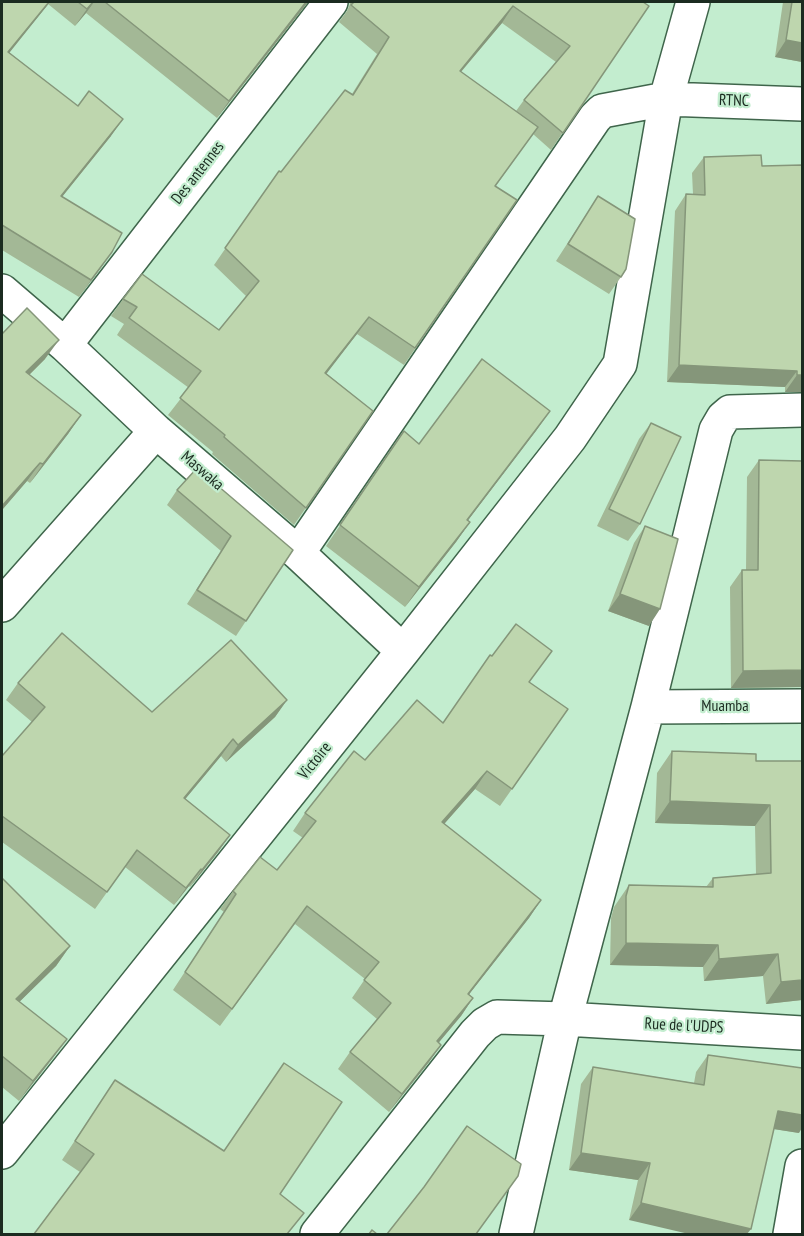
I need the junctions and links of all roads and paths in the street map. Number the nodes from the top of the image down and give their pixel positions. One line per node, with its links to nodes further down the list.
1 (331, 2): 6 (street, Des antennes)
2 (693, 2): 3 (street)
3 (666, 99): 4 (street, RTNC); 9 (street, RTNC); 11 (street, Victoire)
4 (802, 104)
5 (2, 291): 6 (street, Maswaka)
6 (65, 345): 8 (street, Maswaka)
7 (802, 410): 13 (street)
8 (156, 431): 9 (street, Maswaka); 10 (street)
9 (298, 553): 11 (street, Maswaka)
10 (2, 604)
11 (403, 651): 16 (street, Victoire)
12 (802, 706): 13 (street, Muamba)
13 (648, 707): 14 (street)
14 (565, 1019): 15 (street, Rue de l'UDPS); 18 (street, Rue de l'UDPS); 19 (street)
15 (802, 1033)
16 (2, 1152)
17 (802, 1166): 20 (street)
18 (317, 1234)
19 (516, 1234)
20 (790, 1234)

